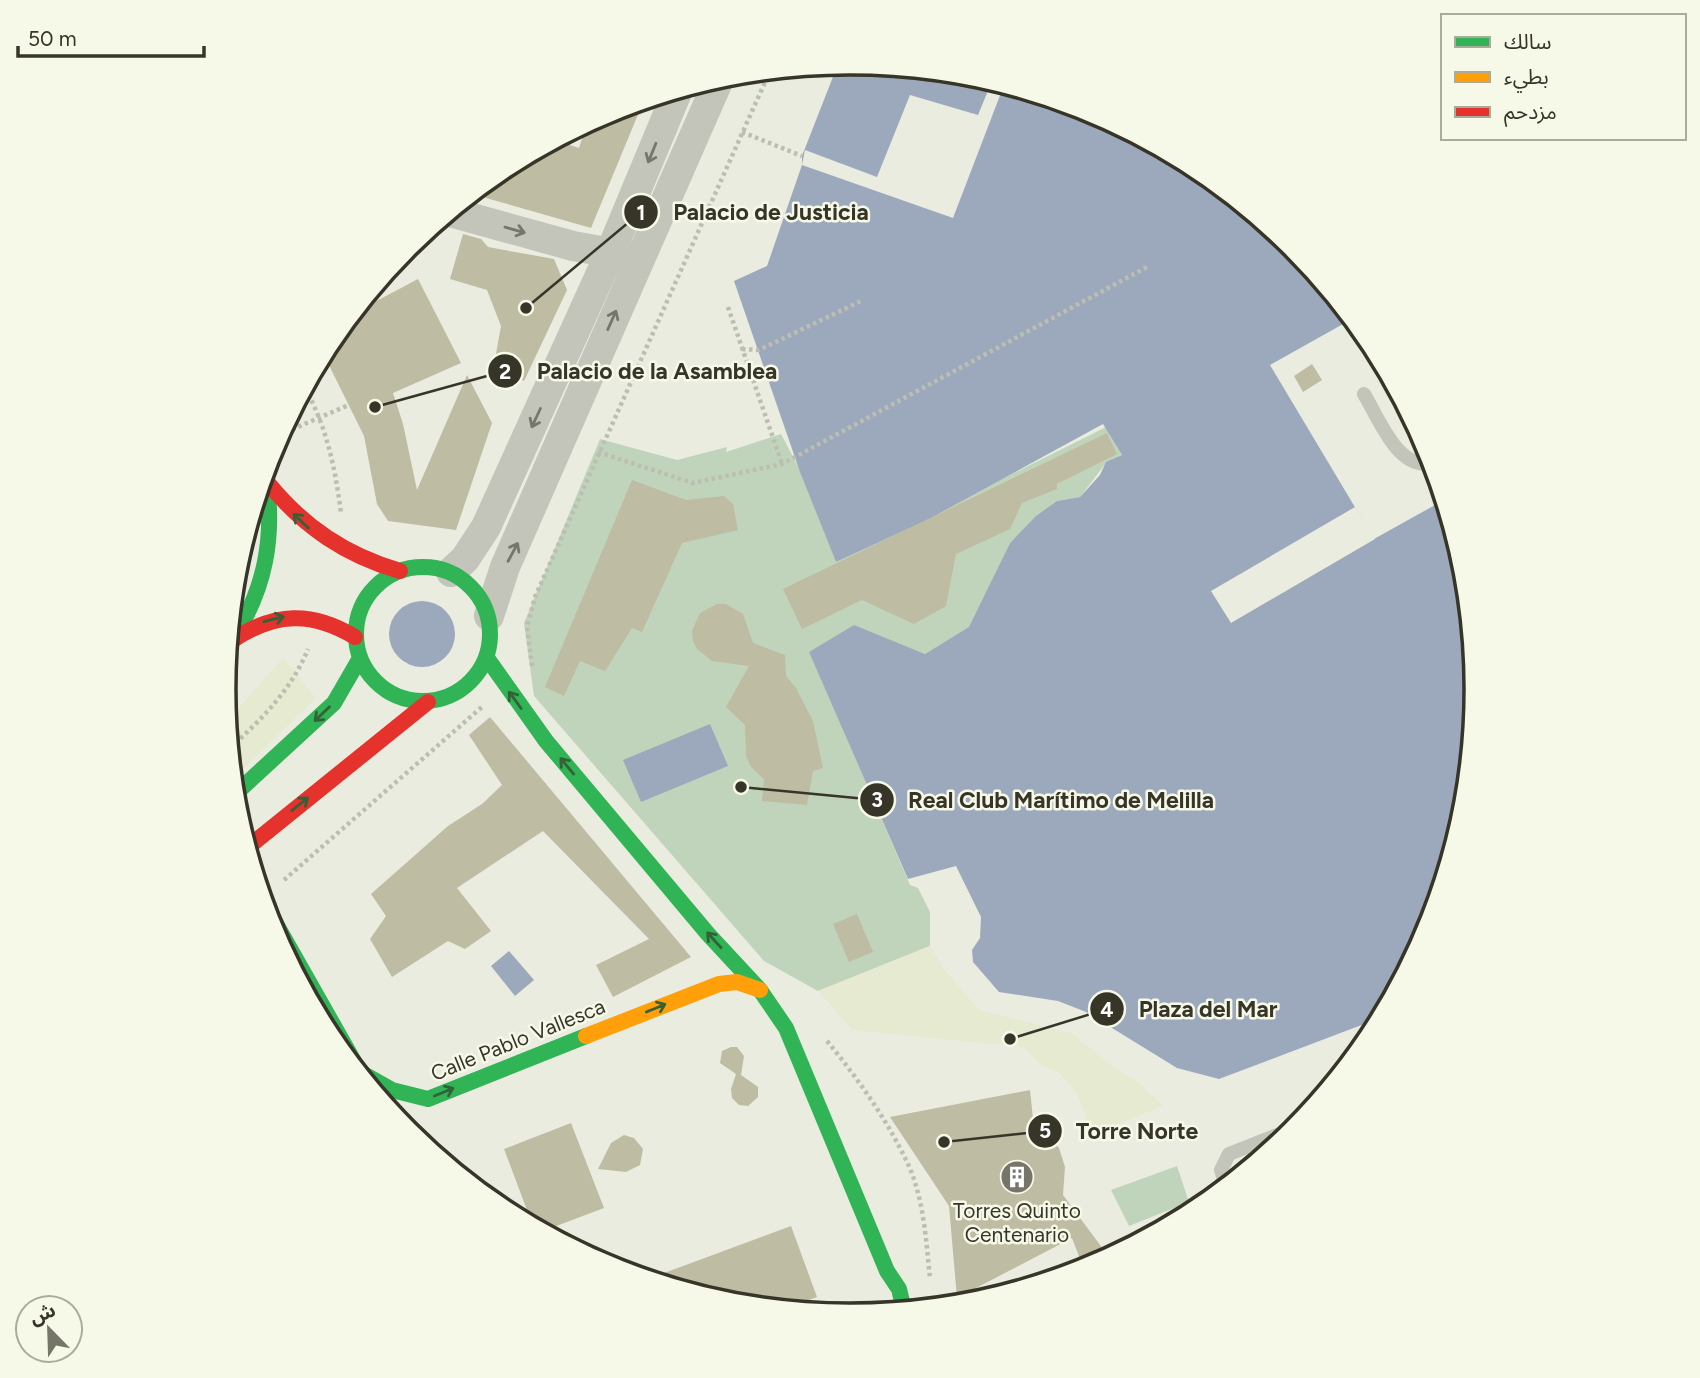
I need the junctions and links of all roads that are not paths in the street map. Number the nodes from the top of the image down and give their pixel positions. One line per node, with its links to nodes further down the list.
1 (713, 91): 4 (street)
2 (674, 101): 4 (street, one-way to 4)
3 (461, 215): 4 (street, one-way to 4)
4 (626, 255): 10 (street, one-way to 10); 11 (street, one-way to 4)
5 (1364, 394): 6 (lane)
6 (1421, 464)
7 (272, 484): 9 (street, one-way to 7)
8 (268, 495): 12 (street)
9 (400, 570): 10 (street); 14 (street)
10 (451, 572): 11 (street)
11 (489, 616): 16 (street)
12 (240, 626)
13 (239, 636): 14 (street, one-way to 14)
14 (355, 637): 15 (street)
15 (360, 658): 17 (street); 18 (street, one-way to 18)
16 (487, 658): 17 (street); 20 (street, one-way to 16)
17 (428, 702): 19 (street, one-way to 17)
18 (244, 785)
19 (255, 841)
20 (760, 990): 21 (street, Calle Pablo Vallesca, one-way to 20); 24 (street)
21 (384, 1088)
22 (1267, 1139): 23 (lane)
23 (1224, 1176)
24 (887, 1271): 25 (street); 26 (street)
25 (902, 1300)
26 (887, 1301)

